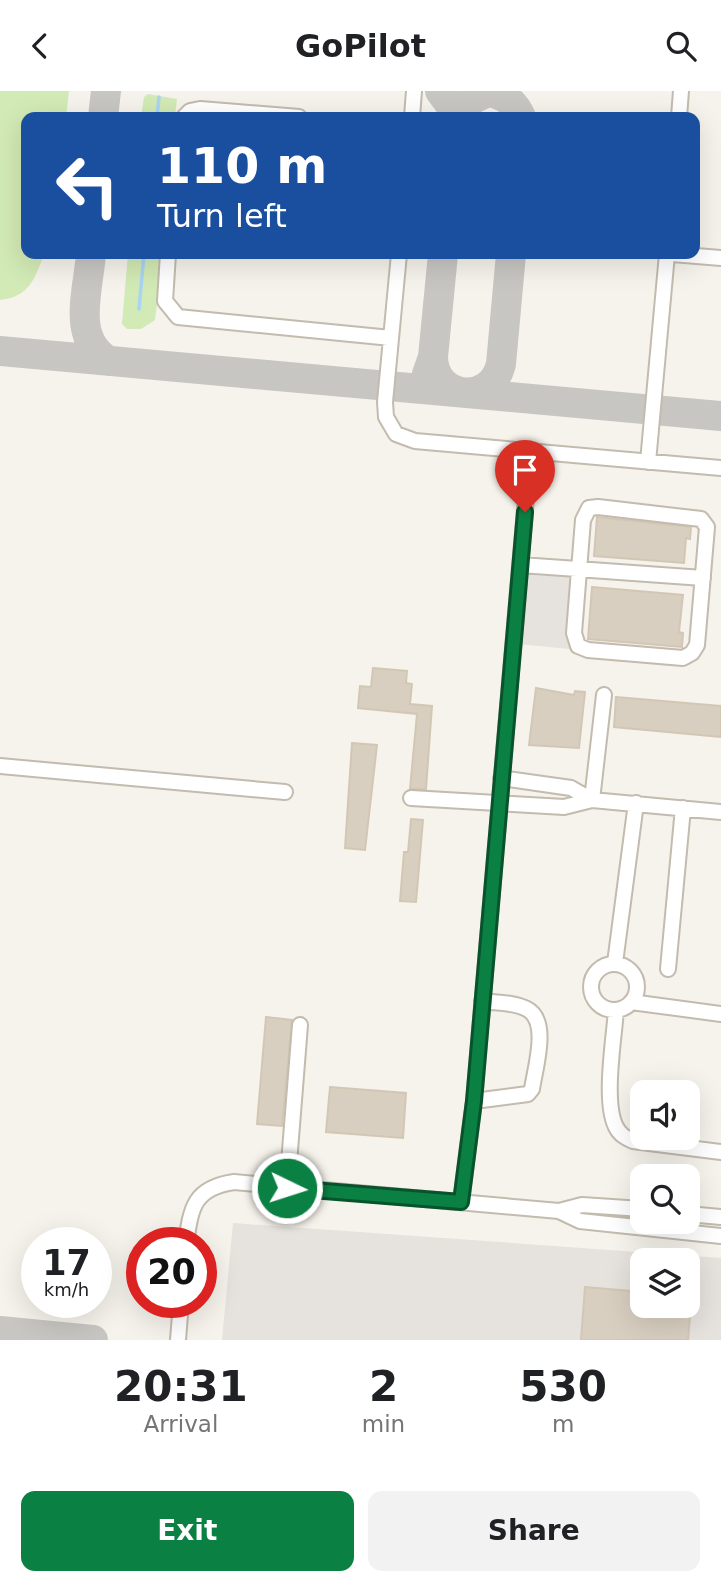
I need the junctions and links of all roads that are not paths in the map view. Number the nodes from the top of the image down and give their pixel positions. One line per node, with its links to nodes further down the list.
1 (414, 91): 5 (lane)
2 (681, 91): 6 (lane)
3 (189, 112): 4 (lane)
4 (237, 112)
5 (412, 112)
6 (679, 112)
7 (700, 256): 8 (lane)
8 (721, 258)
9 (168, 259): 12 (lane)
10 (399, 259): 12 (lane)
11 (667, 259): 13 (lane)
12 (391, 338): 13 (lane)
13 (648, 462): 14 (lane)
14 (721, 468)
15 (527, 486): 16 (lane)
16 (521, 565): 17 (lane); 21 (lane)
17 (579, 569): 18 (lane); 18 (lane); 18 (lane)
18 (703, 578)
19 (604, 695): 24 (lane)
20 (0, 766): 22 (lane)
21 (501, 778): 24 (lane); 26 (lane)
22 (285, 792)
23 (411, 798): 26 (lane)
24 (592, 800): 25 (lane); 26 (lane)
25 (636, 803): 27 (lane); 29 (lane)
26 (499, 806): 31 (lane)
27 (683, 808): 28 (lane); 30 (lane)
28 (721, 812)
29 (615, 964): 32 (lane); 33 (lane)
30 (668, 969)
31 (482, 1001): 36 (lane); 36 (lane)
32 (631, 1002): 33 (lane); 34 (lane)
33 (617, 1010): 37 (lane)
34 (721, 1014)
35 (300, 1025): 38 (lane)
36 (474, 1101): 39 (lane)
37 (721, 1152)
38 (287, 1188): 39 (lane); 44 (lane)
39 (461, 1202): 41 (lane)
40 (630, 1208): 41 (lane)
41 (559, 1211): 45 (lane)
42 (700, 1215): 43 (lane)
43 (721, 1217)
44 (188, 1227)
45 (721, 1236)
46 (180, 1318): 47 (lane)
47 (178, 1340)

